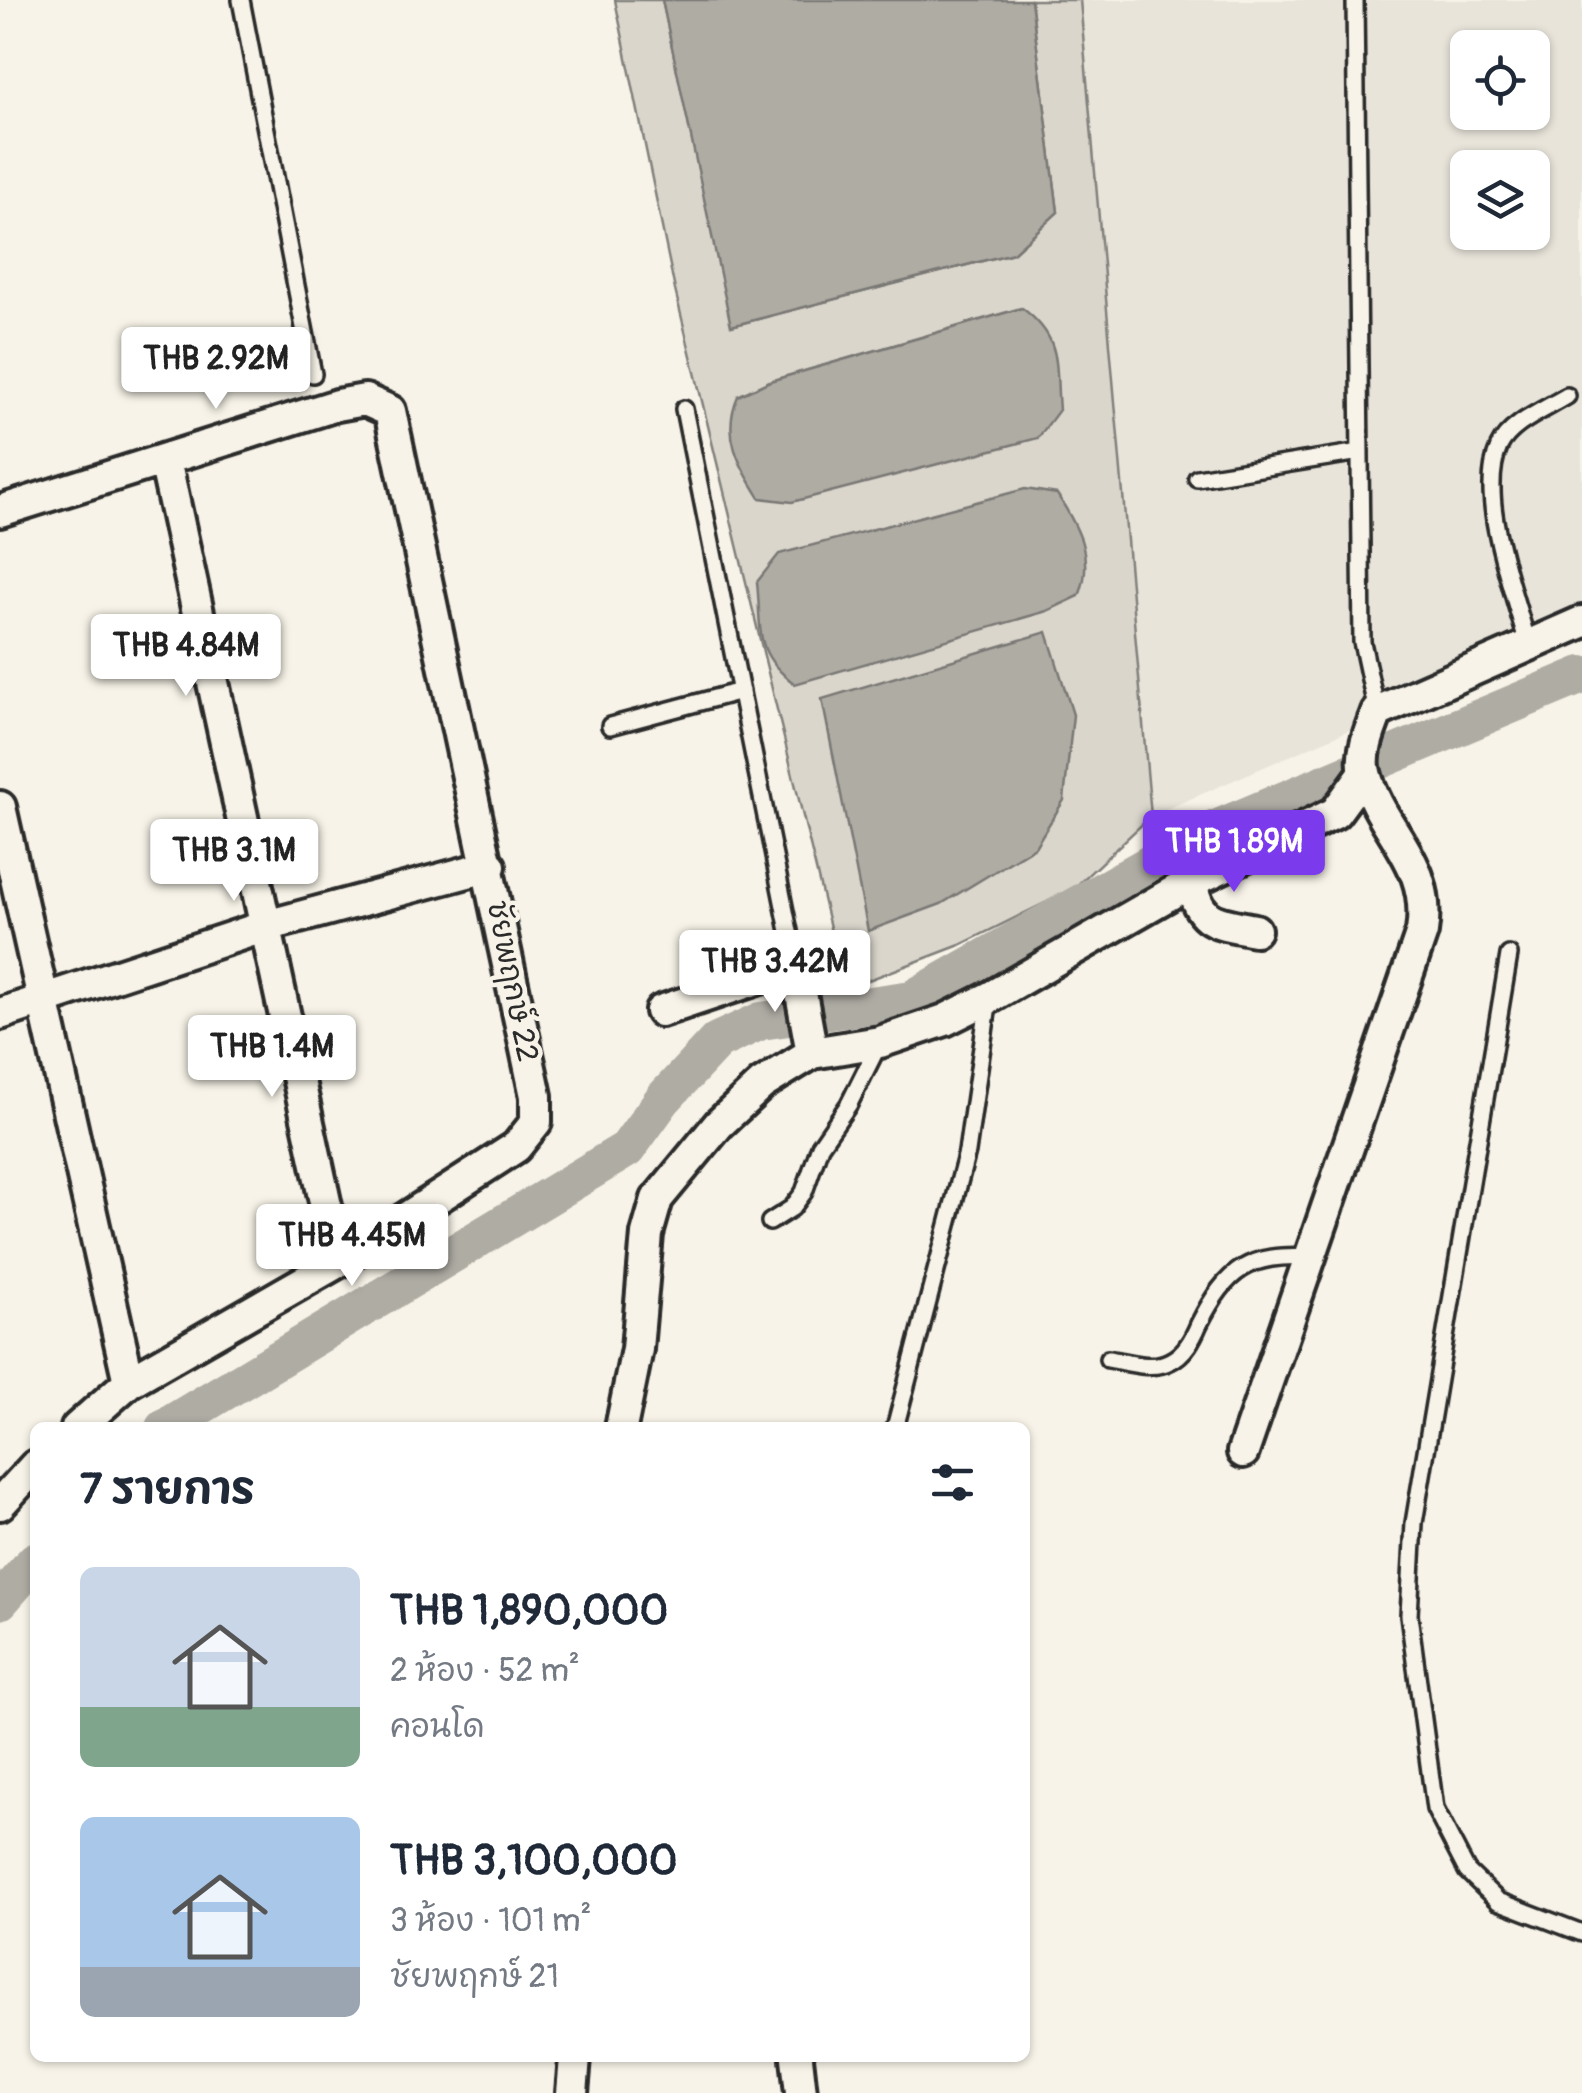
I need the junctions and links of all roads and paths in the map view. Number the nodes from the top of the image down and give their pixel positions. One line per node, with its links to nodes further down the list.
1 (241, 0): 3 (lane)
2 (1355, 0): 6 (lane)
3 (313, 374)
4 (1567, 396): 11 (lane)
5 (684, 408): 12 (lane)
6 (1360, 452): 8 (lane); 13 (lane)
7 (165, 460): 9 (street); 17 (street, ชัยพฤกษ์ 22); 19 (street)
8 (1197, 478)
9 (0, 511)
10 (1582, 622): 11 (street)
11 (1528, 646): 13 (street)
12 (741, 692): 14 (lane); 22 (lane)
13 (1378, 712): 15 (street)
14 (610, 726)
15 (1364, 772): 18 (street); 30 (street)
16 (0, 807): 23 (street)
17 (490, 866): 19 (street); 31 (street, ชัยพฤกษ์ 22)
18 (1192, 882): 20 (street); 24 (street)
19 (266, 926): 23 (street); 31 (street)
20 (1254, 930)
21 (1509, 955): 40 (lane)
22 (796, 966): 25 (street); 28 (street)
23 (42, 998): 26 (street); 33 (street)
24 (989, 998): 27 (street); 36 (lane)
25 (661, 1011)
26 (0, 1014)
27 (880, 1042): 28 (street); 29 (lane)
28 (812, 1053): 35 (street)
29 (770, 1222)
30 (1311, 1257): 32 (lane); 37 (street)
31 (338, 1262): 33 (street)
32 (1108, 1359)
33 (129, 1382): 34 (street)
34 (84, 1422)
35 (621, 1422)
36 (898, 1422)
37 (1243, 1452)
38 (30, 1471): 39 (street)
39 (0, 1504)
40 (1582, 1934)
41 (574, 2062): 43 (street)
42 (798, 2062): 44 (street)
43 (572, 2093)
44 (800, 2093)

